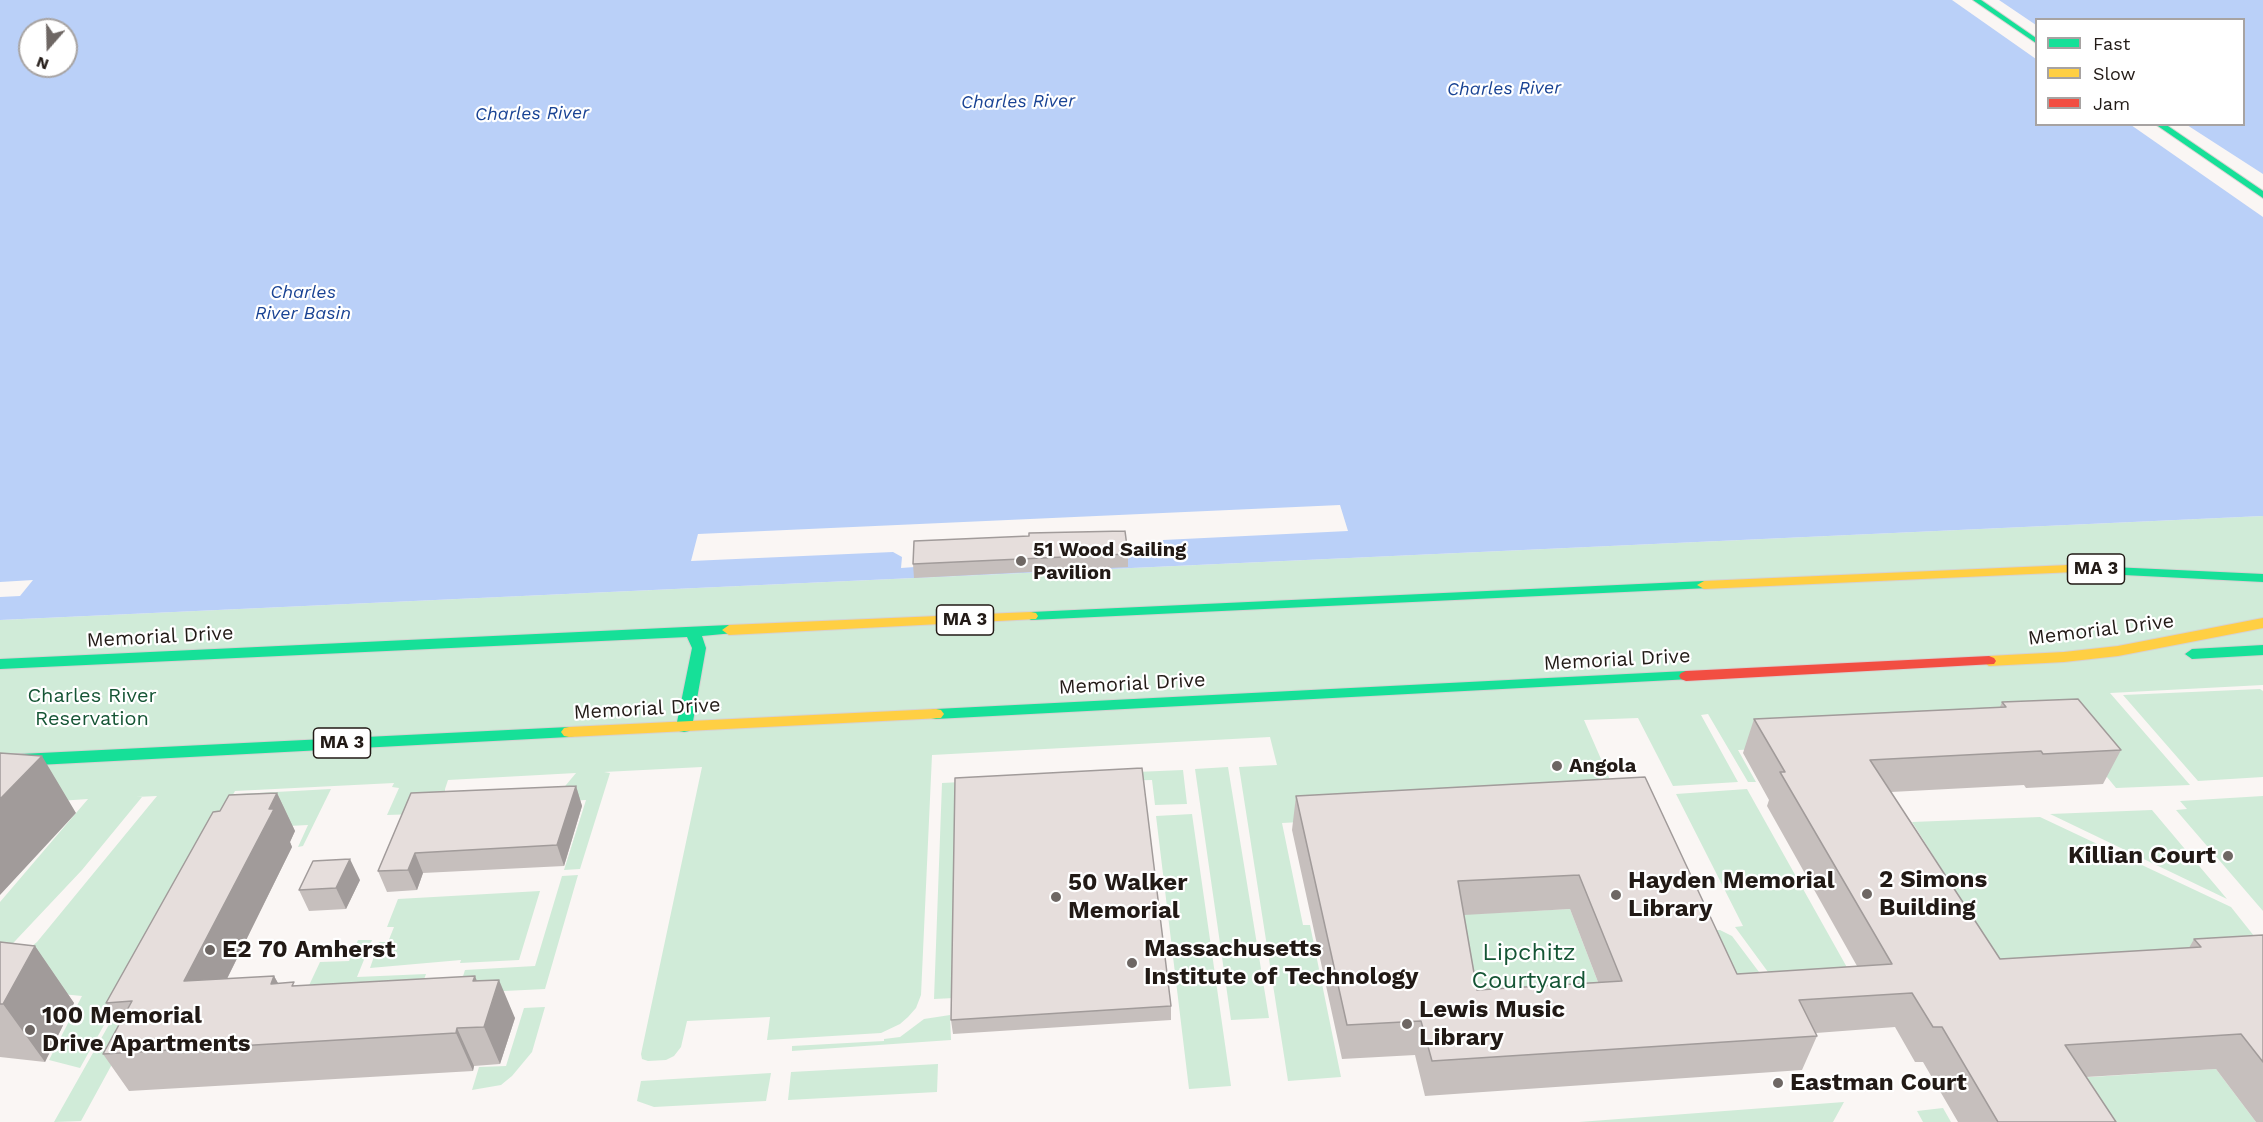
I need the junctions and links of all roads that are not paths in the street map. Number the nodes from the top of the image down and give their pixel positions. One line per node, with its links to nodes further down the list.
1 (1976, 0): 2 (main road)
2 (2035, 40)
3 (2162, 126): 4 (main road)
4 (2263, 195)
5 (2131, 558): 6 (main road)
6 (1929, 574): 7 (main road, Memorial Drive / MA 3); 9 (main road, Memorial Drive / MA 3)
7 (2263, 578)
8 (2263, 623): 11 (main road, Memorial Drive / MA 3)
9 (693, 632): 12 (main road, Memorial Drive / MA 3); 13 (main road)
10 (2263, 650): 11 (main road)
11 (2064, 657): 13 (main road, Memorial Drive / MA 3)
12 (0, 664)
13 (684, 727): 14 (main road, Memorial Drive / MA 3)
14 (0, 761)

